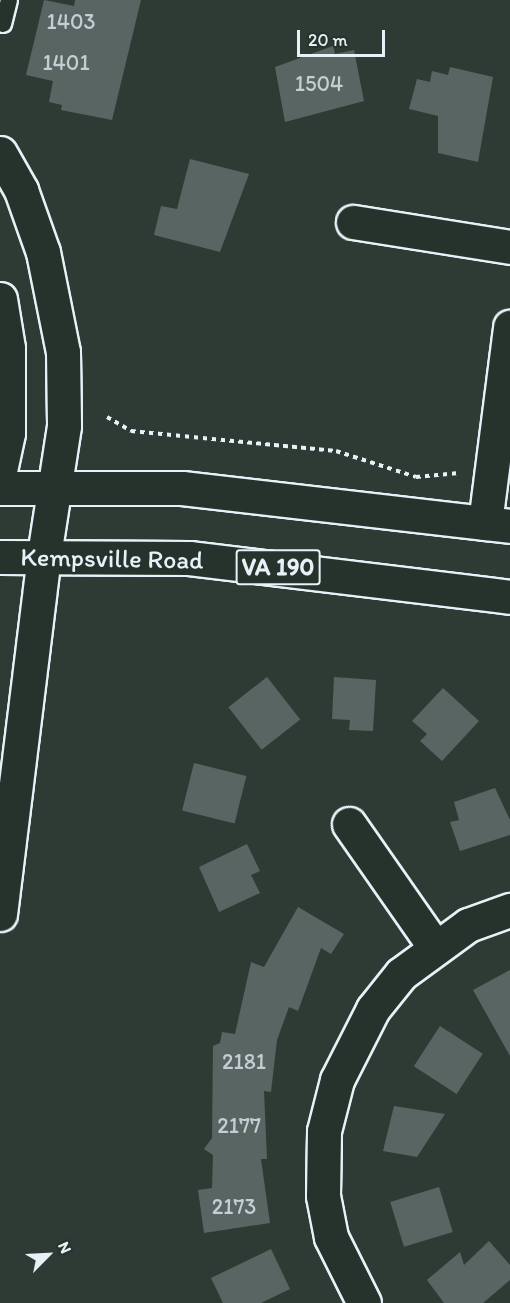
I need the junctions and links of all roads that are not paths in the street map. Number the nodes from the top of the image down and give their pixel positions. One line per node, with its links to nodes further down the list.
1 (9, 0): 2 (lane)
2 (3, 24)
3 (0, 153): 9 (street)
4 (352, 222): 5 (street)
5 (510, 247)
6 (0, 299): 8 (street)
7 (510, 327): 11 (street)
8 (0, 472)
9 (55, 486): 10 (street); 11 (street); 12 (street)
10 (0, 488)
11 (498, 525)
12 (44, 555): 13 (street, Kempsville Road / VA 190); 14 (street, Kempsville Road / VA 190); 16 (street)
13 (0, 557)
14 (510, 597)
15 (350, 824): 18 (street)
16 (1, 894)
17 (510, 910): 18 (street)
18 (434, 946): 19 (street)
19 (364, 1303)

